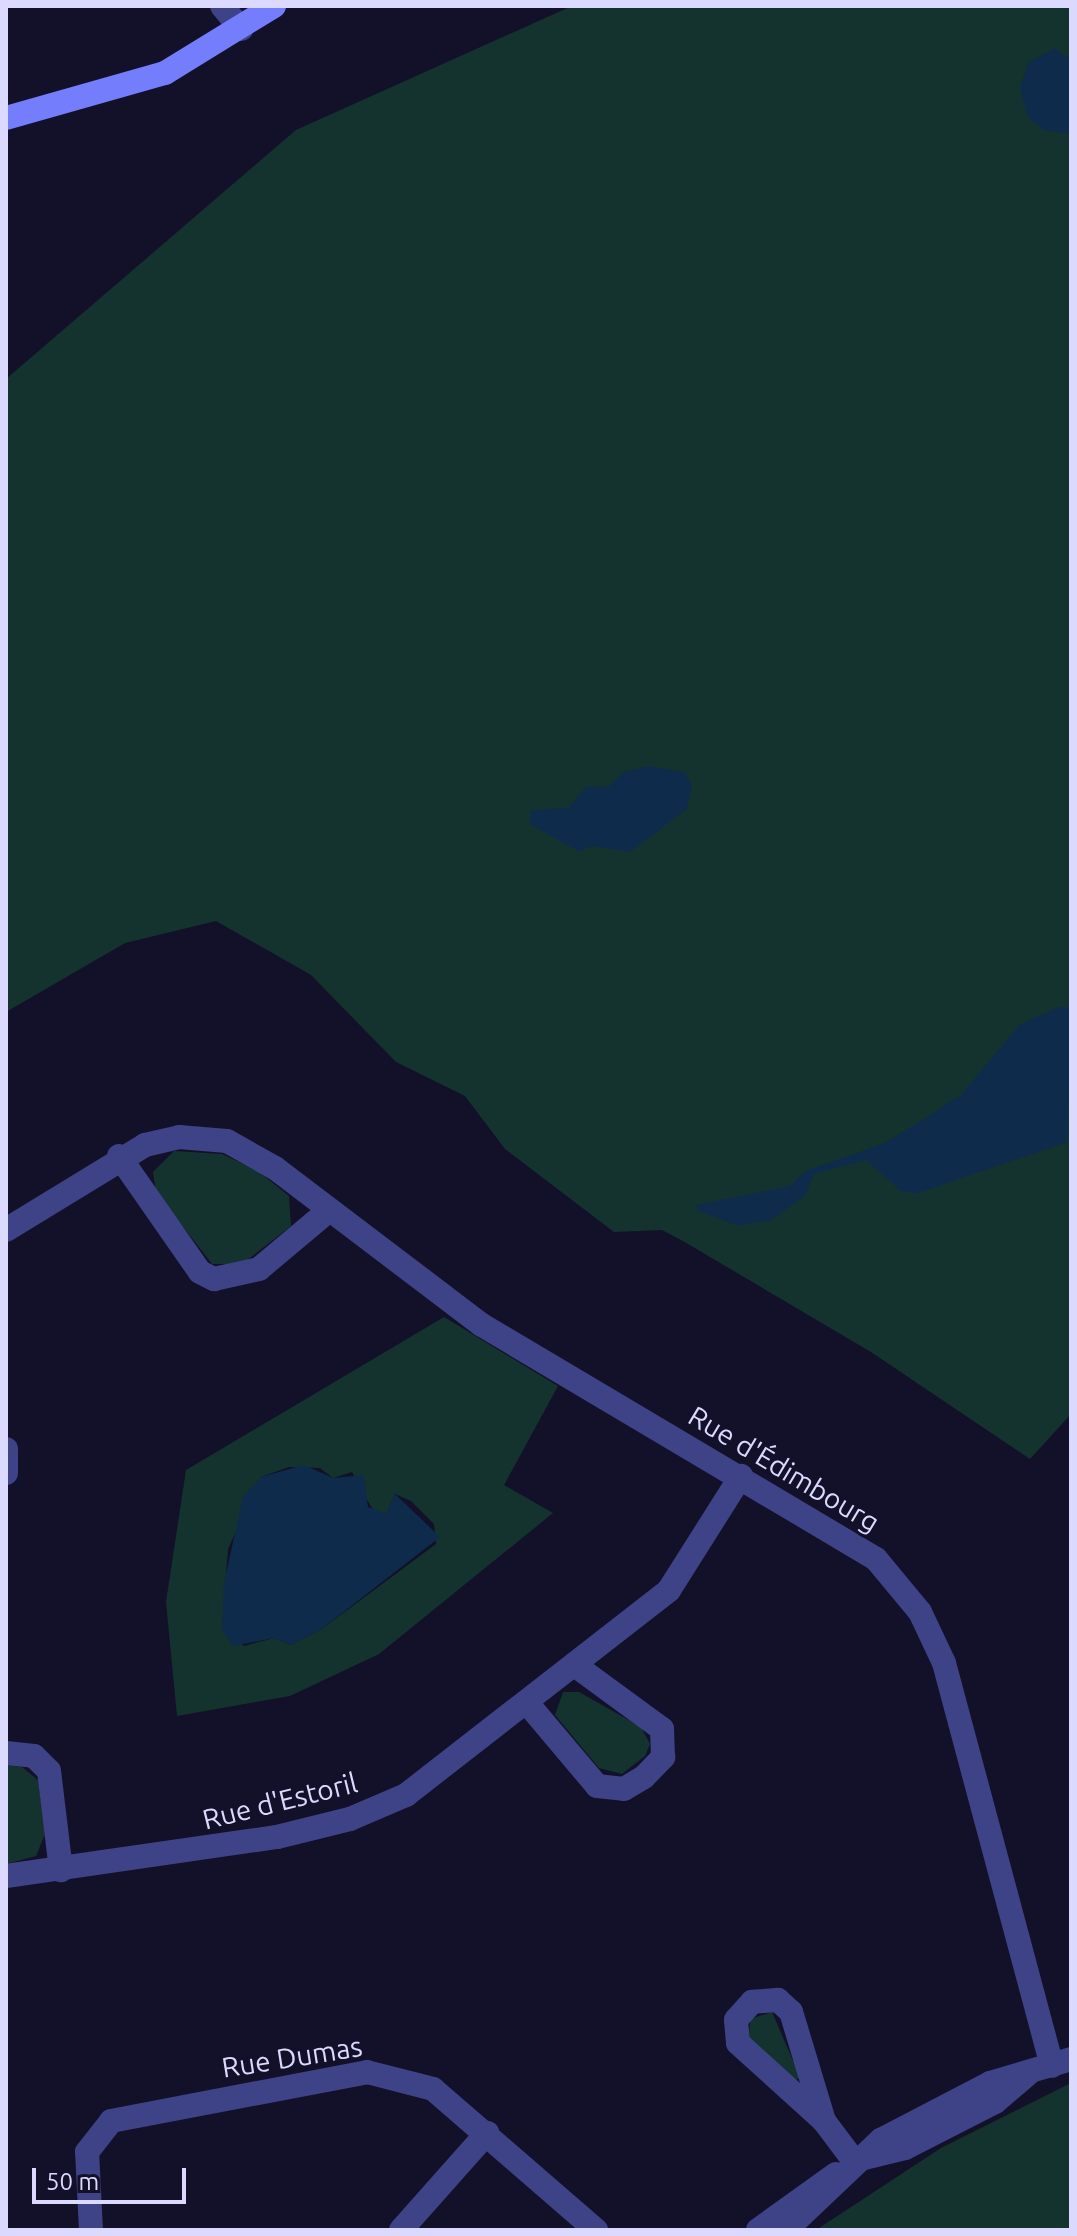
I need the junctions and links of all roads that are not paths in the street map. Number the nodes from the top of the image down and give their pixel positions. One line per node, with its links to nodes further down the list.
1 (222, 6): 3 (street)
2 (274, 6): 3 (street)
3 (241, 29): 4 (street)
4 (6, 118)
5 (119, 1156): 6 (street, Rue d'Édimbourg); 6 (street); 7 (street, Rue d'Édimbourg)
6 (327, 1212): 10 (street, Rue d'Édimbourg)
7 (6, 1230)
8 (6, 1449): 9 (street)
9 (6, 1473)
10 (741, 1476): 11 (street, Rue d'Estoril); 16 (street, Rue d'Édimbourg)
11 (576, 1666): 12 (street, Rue d'Estoril); 12 (street)
12 (528, 1704): 14 (street, Rue d'Estoril)
13 (6, 1753): 14 (street)
14 (61, 1870): 15 (street, Rue d'Estoril)
15 (6, 1876)
16 (1062, 2062): 19 (street)
17 (824, 2121): 17 (street); 19 (street)
18 (487, 2133): 20 (street, Rue Dumas); 21 (street); 22 (street, Rue Dumas)
19 (848, 2166): 23 (street); 24 (street)
20 (91, 2230)
21 (401, 2230)
22 (596, 2230)
23 (758, 2230)
24 (786, 2230)

